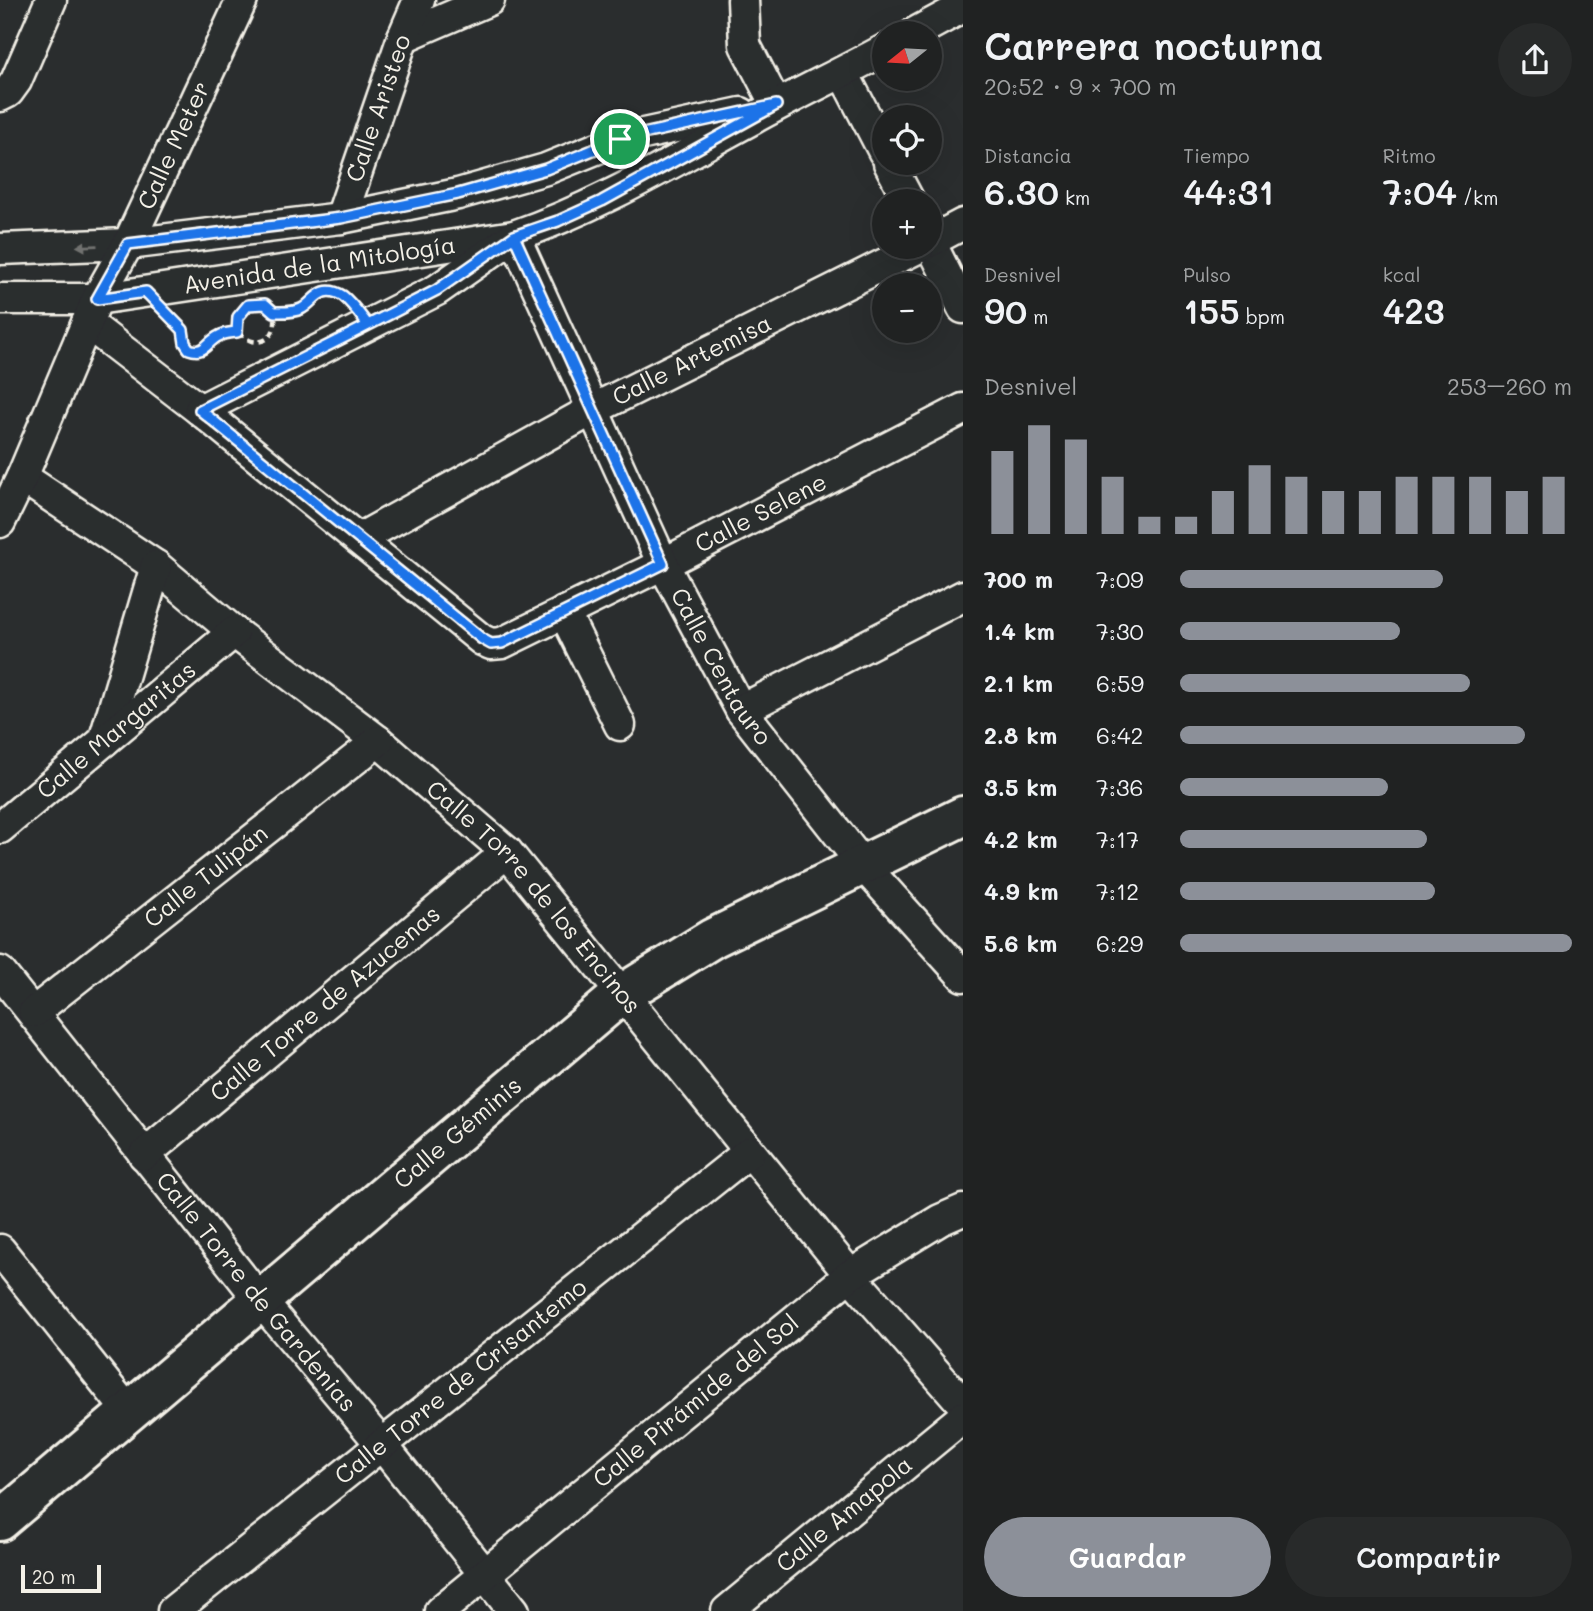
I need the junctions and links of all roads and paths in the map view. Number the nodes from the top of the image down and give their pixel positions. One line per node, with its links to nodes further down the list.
1 (51, 0): 11 (street)
2 (242, 0): 18 (street, Calle Meter)
3 (419, 0): 8 (street, Calle Aristeo)
4 (489, 0): 8 (street)
5 (743, 0): 12 (street)
6 (963, 6): 7 (street)
7 (936, 21)
8 (403, 37): 14 (street, Calle Aristeo)
9 (872, 57): 10 (street, Avenida de la Mitología)
10 (843, 73): 12 (street, Avenida de la Mitología); 13 (street)
11 (0, 96)
12 (776, 105): 14 (street, Avenida de la Mitología); 17 (street, Avenida de la Mitología)
13 (872, 129)
14 (341, 218): 18 (street, Avenida de la Mitología)
15 (963, 224): 16 (street)
16 (942, 234)
17 (514, 236): 22 (street, Avenida de la Mitología); 29 (street); 33 (street, Calle Centauro)
18 (128, 244): 19 (street, Avenida de la Mitología, one-way to 19); 27 (street, Calle Meter)
19 (0, 249)
20 (895, 259): 33 (street, Calle Artemisa)
21 (938, 259): 26 (street)
22 (146, 292): 27 (street, Avenida de la Mitología); 30 (path)
23 (326, 292): 29 (path)
24 (318, 294): 28 (path)
25 (0, 299): 27 (street, Avenida de la Mitología)
26 (963, 309)
27 (92, 311): 32 (street, Calle Selene); 34 (street, Calle Meter)
28 (274, 312): 30 (path); 30 (path)
29 (368, 325): 32 (street)
30 (237, 332)
31 (963, 409): 37 (street, Calle Selene)
32 (200, 410): 36 (street, Calle Selene)
33 (592, 410): 36 (street, Calle Artemisa); 37 (street, Calle Centauro)
34 (22, 477): 35 (street, Calle Meter); 38 (street, Calle Torre de los Encinos)
35 (0, 522)
36 (359, 539): 40 (street, Calle Selene)
37 (663, 564): 40 (street, Calle Selene); 42 (street, Calle Centauro)
38 (156, 566): 41 (street, Calle Torre de los Encinos); 44 (street)
39 (963, 596): 42 (street)
40 (564, 612): 43 (street)
41 (234, 632): 44 (street, Calle Margaritas); 45 (street, Calle Torre de los Encinos)
42 (741, 710): 49 (street, Calle Centauro)
43 (620, 725)
44 (104, 741): 47 (street, Calle Margaritas)
45 (378, 741): 48 (street, Calle Torre de los Encinos); 53 (street, Calle Tulipán)
46 (963, 816): 49 (street, Calle Géminis)
47 (0, 828)
48 (507, 852): 52 (street, Calle Torre de los Encinos); 55 (street, Calle Torre de Azucenas)
49 (863, 865): 51 (street, Calle Centauro); 52 (street, Calle Géminis)
50 (0, 972): 53 (street, Calle Torre de Gardenias)
51 (963, 976)
52 (622, 993): 54 (street, Calle Torre de los Encinos); 59 (street, Calle Géminis)
53 (34, 1012): 55 (street, Calle Torre de Gardenias)
54 (749, 1152): 58 (street, Calle Torre de los Encinos); 63 (street, Calle Torre de Crisantemo)
55 (144, 1155): 59 (street, Calle Torre de Gardenias)
56 (963, 1209): 58 (street, Calle Pirámide del Sol)
57 (0, 1250): 61 (street)
58 (850, 1275): 60 (street, Calle Torre de los Encinos); 65 (street, Calle Pirámide del Sol)
59 (260, 1300): 61 (street, Calle Géminis); 63 (street, Calle Torre de Gardenias)
60 (963, 1404)
61 (128, 1411): 64 (street, Calle Géminis)
62 (963, 1417): 69 (street, Calle Amapola)
63 (382, 1445): 65 (street, Calle Torre de Gardenias); 66 (street, Calle Torre de Crisantemo)
64 (0, 1521)
65 (485, 1574): 67 (street, Calle Pirámide del Sol); 68 (street, Calle Torre de Gardenias)
66 (173, 1611)
67 (440, 1611)
68 (514, 1611)
69 (727, 1611)

